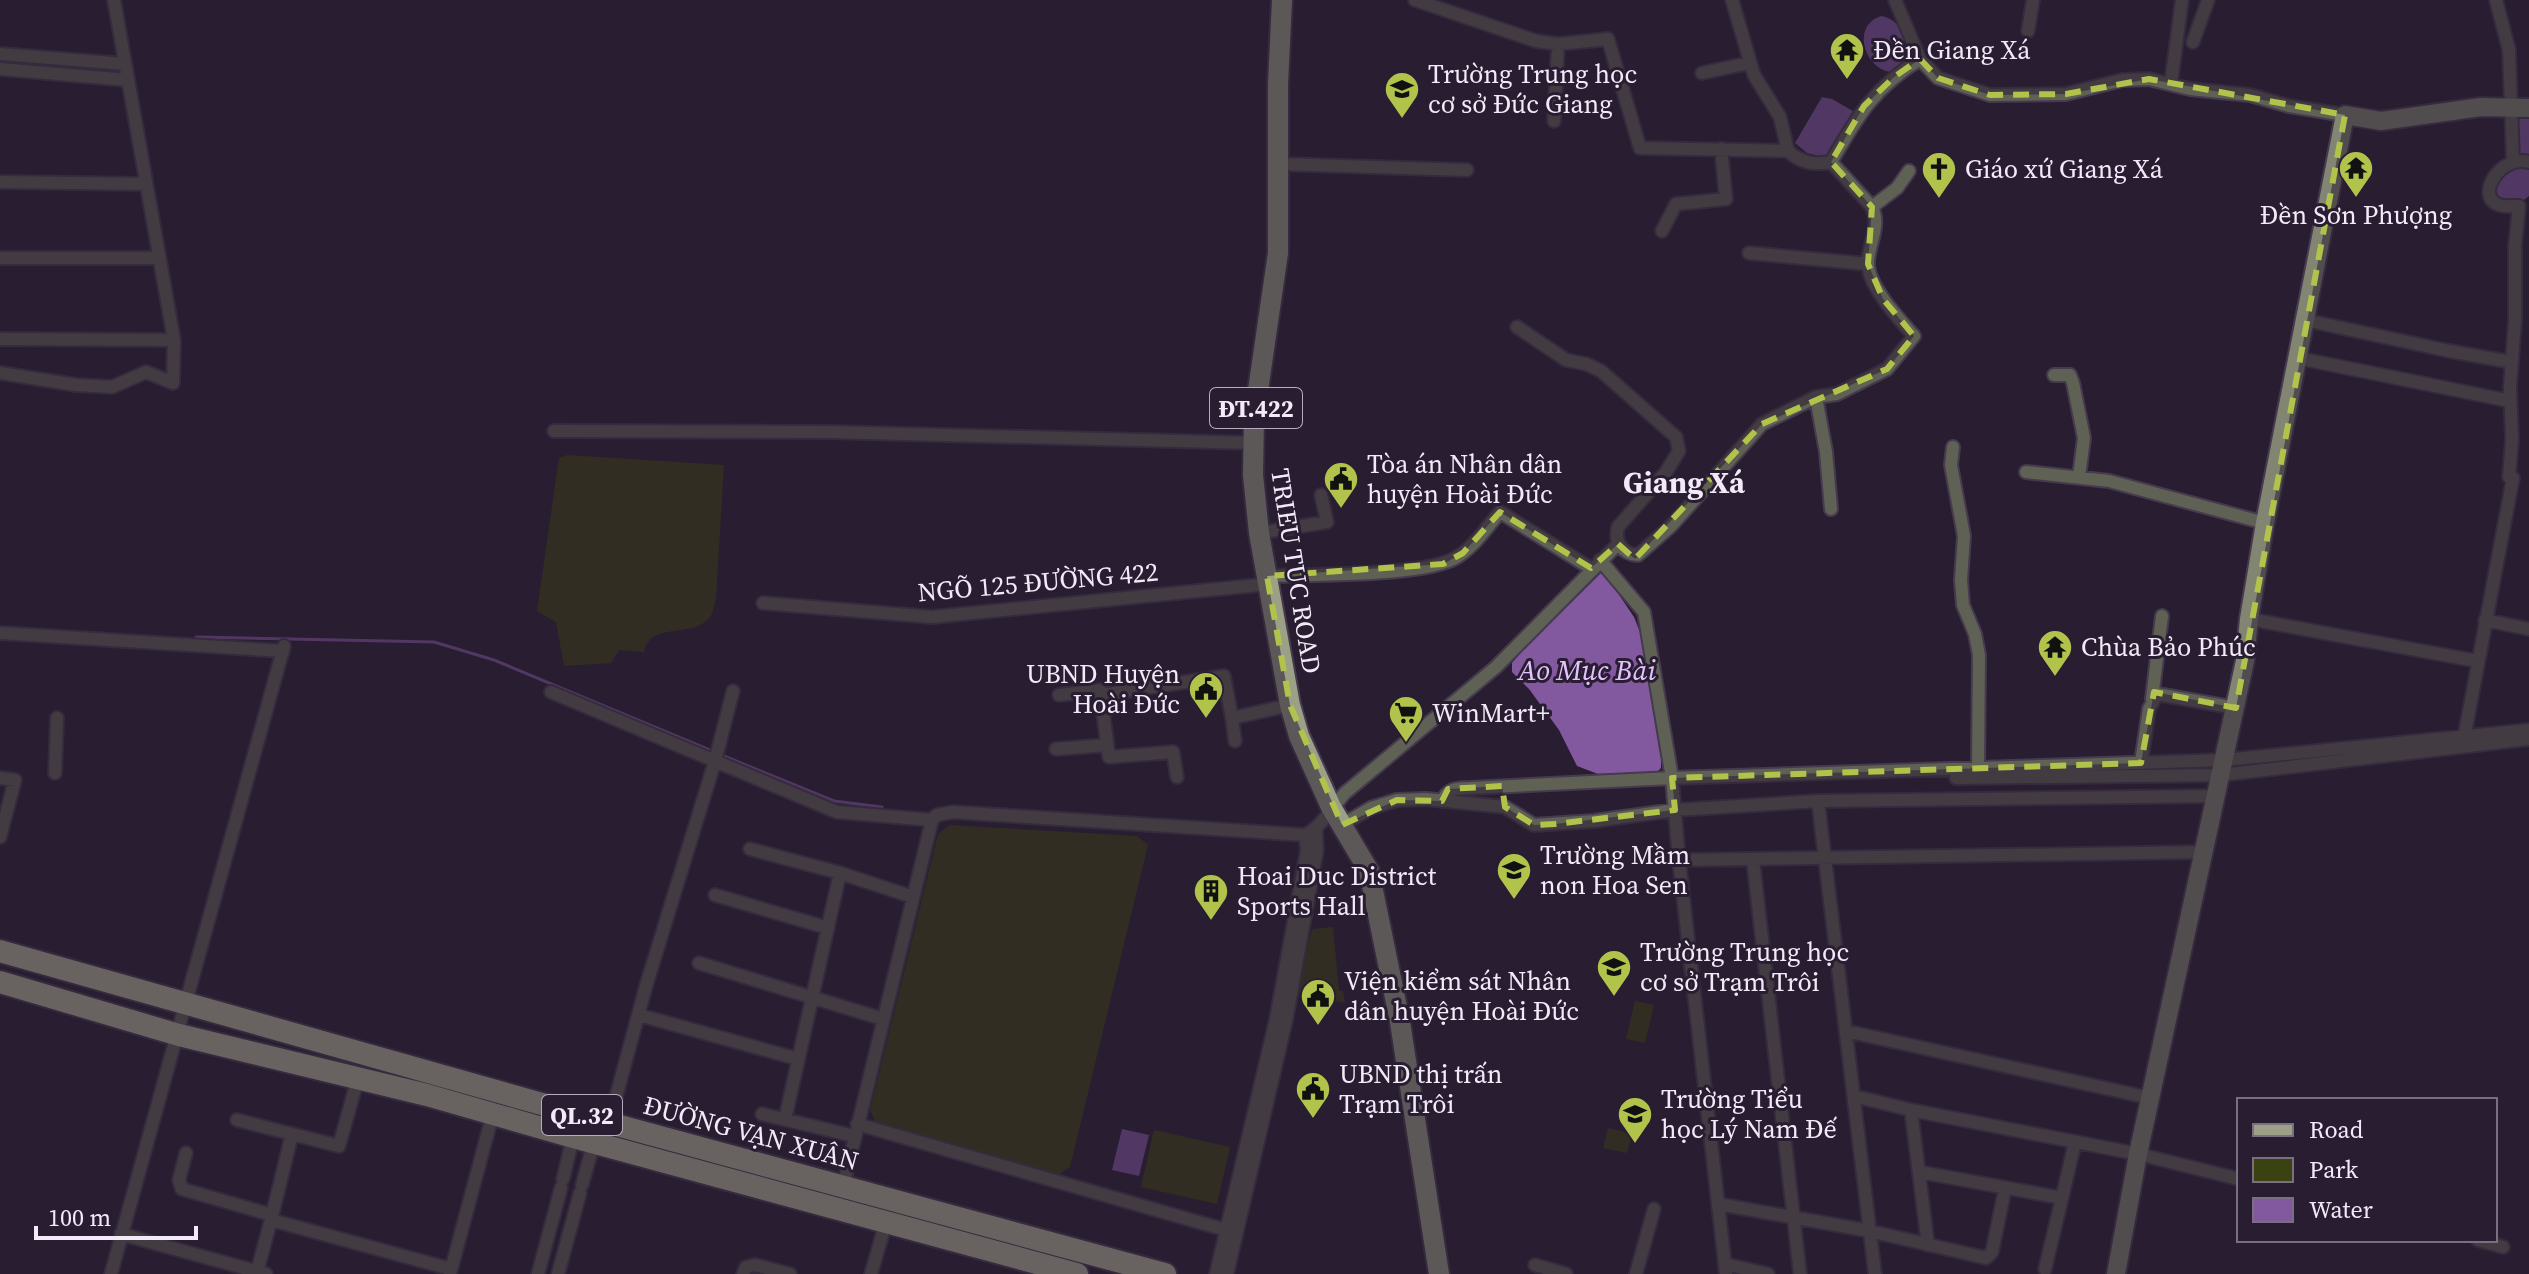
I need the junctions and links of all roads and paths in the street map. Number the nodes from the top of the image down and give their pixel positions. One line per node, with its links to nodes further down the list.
1 (114, 0): 16 (street)
2 (1282, 0): 29 (main road, TRIEU TUC ROAD / ĐT.422)
3 (1417, 0): 12 (street)
4 (1732, 0): 15 (street)
5 (1895, 0): 14 (street)
6 (2033, 0): 10 (street)
7 (2182, 0): 20 (street)
8 (2208, 0): 11 (street)
9 (2496, 0): 21 (street)
10 (2028, 31)
11 (2193, 42)
12 (1558, 44): 23 (street); 24 (street)
13 (0, 54): 16 (street)
14 (1920, 59): 20 (street); 27 (street)
15 (1749, 63): 18 (street); 25 (street)
16 (125, 64): 19 (street)
17 (0, 69): 19 (street)
18 (1702, 73)
19 (128, 80): 33 (street)
20 (2171, 83): 22 (street)
21 (2520, 107): 22 (street); 26 (street)
22 (2345, 115): 40 (street)
23 (1554, 121)
24 (1721, 149): 25 (street); 35 (street)
25 (1788, 151): 27 (street)
26 (2513, 161): 28 (street); 45 (street)
27 (1831, 162): 34 (street)
28 (2529, 162)
29 (1279, 164): 30 (street); 51 (main road, TRIEU TUC ROAD / ĐT.422)
30 (1467, 170)
31 (1909, 171): 34 (street)
32 (0, 182): 33 (street)
33 (146, 184): 38 (street)
34 (1872, 207): 39 (street)
35 (1662, 231)
36 (1749, 253): 39 (street)
37 (0, 258): 38 (street)
38 (159, 258): 43 (street)
39 (1868, 264): 48 (street)
40 (2305, 320): 44 (street); 45 (street)
41 (1517, 327): 59 (street)
42 (0, 339): 43 (street)
43 (174, 340): 46 (street)
44 (2298, 358): 49 (street); 57 (street)
45 (2511, 362): 49 (street)
46 (0, 373)
47 (2054, 375): 54 (street)
48 (1816, 397): 56 (street); 59 (street)
49 (2510, 401): 65 (street)
50 (554, 431): 51 (street)
51 (1253, 443): 58 (main road, TRIEU TUC ROAD / ĐT.422)
52 (1953, 447): 87 (street)
53 (2026, 472): 54 (street)
54 (2079, 477): 57 (street)
55 (1321, 495): 58 (street)
56 (1831, 509)
57 (2265, 523): 64 (street)
58 (1259, 533): 61 (main road, TRIEU TUC ROAD / ĐT.422)
59 (1618, 544): 60 (street)
60 (1596, 565): 61 (street, NGÕ 125 ĐƯỜNG 422); 91 (street); 99 (street)
61 (1268, 580): 62 (street, NGÕ 125 ĐƯỜNG 422); 74 (main road, TRIEU TUC ROAD / ĐT.422)
62 (763, 603)
63 (2162, 616): 73 (street)
64 (2249, 619): 68 (street); 75 (street)
65 (2485, 620): 66 (street); 68 (street)
66 (2529, 629)
67 (0, 633): 116 (street)
68 (2477, 661): 79 (street)
69 (733, 691): 84 (street)
70 (551, 692): 84 (street)
71 (1059, 695): 72 (street)
72 (1101, 695): 77 (street); 82 (street)
73 (2152, 699): 75 (street); 85 (street)
74 (1290, 705): 77 (street); 99 (main road, TRIEU TUC ROAD / ĐT.422)
75 (2236, 708): 86 (street)
76 (57, 718): 88 (street)
77 (1232, 718): 81 (street)
78 (2529, 730): 79 (street)
79 (2464, 738): 86 (street)
80 (2529, 739): 86 (street)
81 (1235, 741)
82 (1107, 745): 83 (street); 89 (street)
83 (1056, 749)
84 (715, 761): 100 (street); 117 (street)
85 (2141, 763): 86 (street); 87 (street)
86 (2223, 767): 92 (street); 94 (street)
87 (1978, 768): 91 (street)
88 (55, 773)
89 (1177, 777)
90 (0, 778): 102 (street)
91 (1672, 778): 93 (street); 98 (street)
92 (1956, 778)
93 (1502, 786): 95 (street); 97 (street)
94 (2215, 796): 96 (street); 104 (street)
95 (1442, 801): 97 (street); 99 (street)
96 (1818, 801): 98 (street); 105 (street)
97 (1505, 807): 98 (street)
98 (1675, 810): 106 (street)
99 (1336, 816): 101 (street); 170 (main road, ĐT.422)
100 (932, 820): 101 (street); 110 (street)
101 (1311, 833): 147 (street); 169 (street)
102 (0, 837)
103 (750, 849): 108 (street)
104 (2206, 852): 105 (street); 124 (street)
105 (1823, 859): 107 (street); 119 (street)
106 (1679, 860): 107 (street); 142 (street)
107 (1753, 860): 145 (street)
108 (840, 873): 110 (street); 111 (street)
109 (715, 895): 111 (street)
110 (913, 897): 118 (street)
111 (828, 928): 115 (street)
112 (0, 951): 116 (highway, ĐƯỜNG VẠN XUÂN / QL.32)
113 (699, 963): 115 (street)
114 (0, 982): 120 (highway, ĐƯỜNG VẠN XUÂN / QL.32)
115 (812, 999): 118 (street); 121 (street)
116 (184, 1001): 120 (street); 130 (highway, ĐƯỜNG VẠN XUÂN / QL.32)
117 (639, 1015): 121 (street); 130 (street)
118 (883, 1019): 131 (street)
119 (1846, 1031): 123 (street); 124 (street)
120 (179, 1035): 122 (highway, ĐƯỜNG VẠN XUÂN / QL.32); 149 (street)
121 (798, 1059): 128 (street)
122 (358, 1078): 126 (highway, ĐƯỜNG VẠN XUÂN / QL.32); 132 (street)
123 (1854, 1096): 125 (street); 148 (street)
124 (2150, 1098): 136 (street)
125 (1911, 1110): 134 (street); 137 (street)
126 (493, 1113): 133 (highway, ĐƯỜNG VẠN XUÂN / QL.32); 158 (street)
127 (762, 1114): 128 (street)
128 (785, 1119): 131 (street)
129 (237, 1120): 132 (street)
130 (609, 1123): 139 (highway, ĐƯỜNG VẠN XUÂN / QL.32)
131 (856, 1130): 139 (street); 147 (street)
132 (292, 1134): 144 (street)
133 (583, 1140): 146 (highway, ĐƯỜNG VẠN XUÂN / QL.32); 161 (street); 162 (street)
134 (2075, 1142): 136 (street); 141 (street)
135 (186, 1153): 144 (street)
136 (2138, 1154): 138 (street); 176 (street)
137 (1920, 1172): 140 (street); 152 (street)
138 (2237, 1179)
139 (843, 1187): 150 (highway, ĐƯỜNG VẠN XUÂN / QL.32)
140 (2005, 1189): 141 (street); 152 (street)
141 (2062, 1198): 157 (street)
142 (1718, 1204): 145 (street); 156 (street)
143 (1654, 1209): 172 (street)
144 (271, 1217): 158 (street); 159 (street)
145 (1793, 1217): 148 (street); 174 (street)
146 (886, 1222): 154 (highway, ĐƯỜNG VẠN XUÂN / QL.32); 165 (street)
147 (1226, 1230): 168 (street)
148 (1870, 1231): 152 (street); 175 (street)
149 (121, 1234): 159 (street); 160 (street)
150 (1032, 1238): 154 (highway); 167 (highway, ĐƯỜNG VẠN XUÂN / QL.32)
151 (2485, 1242): 153 (street)
152 (1928, 1245)
153 (2503, 1247)
154 (1027, 1261): 166 (highway, ĐƯỜNG VẠN XUÂN / QL.32)
155 (1535, 1265): 171 (street)
156 (1725, 1269): 173 (street)
157 (2045, 1269)
158 (451, 1272)
159 (262, 1273)
160 (111, 1274)
161 (538, 1274)
162 (558, 1274)
163 (743, 1274): 164 (street)
164 (790, 1274)
165 (871, 1274)
166 (1077, 1274)
167 (1165, 1274)
168 (1216, 1274)
169 (1227, 1274)
170 (1439, 1274)
171 (1566, 1274)
172 (1636, 1274)
173 (1768, 1274)
174 (1800, 1274)
175 (1875, 1274)
176 (2116, 1274)

